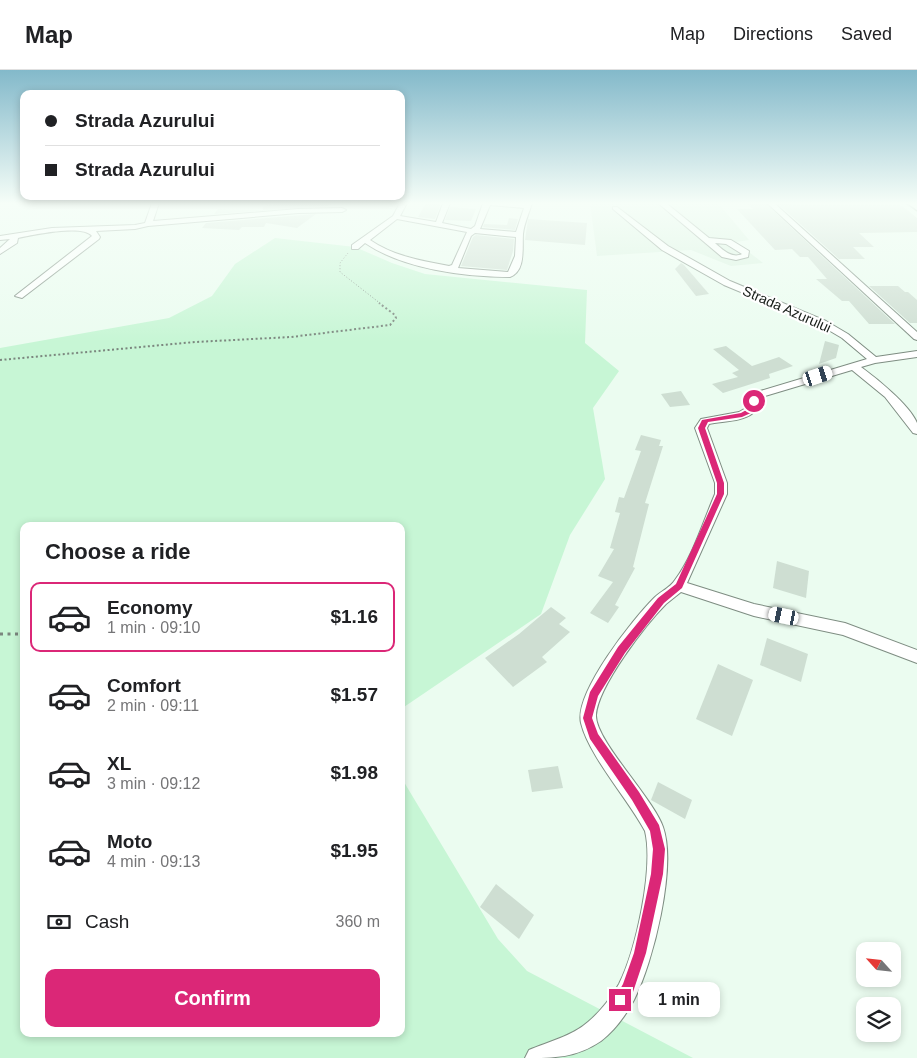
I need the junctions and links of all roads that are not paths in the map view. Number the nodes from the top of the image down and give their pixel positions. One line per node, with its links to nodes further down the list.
1 (80, 249): 8 (street)
2 (377, 249): 7 (street)
3 (462, 249): 7 (street)
4 (518, 249): 7 (street)
5 (667, 249): 11 (street, Strada Azurului)
6 (821, 249): 9 (street)
7 (448, 270)
8 (19, 296)
9 (917, 337)
10 (917, 354): 11 (street)
11 (874, 360): 12 (street)
12 (853, 366): 13 (street); 14 (street)
13 (917, 431)
14 (679, 586): 15 (street); 16 (street)
15 (917, 657)
16 (537, 1058)

